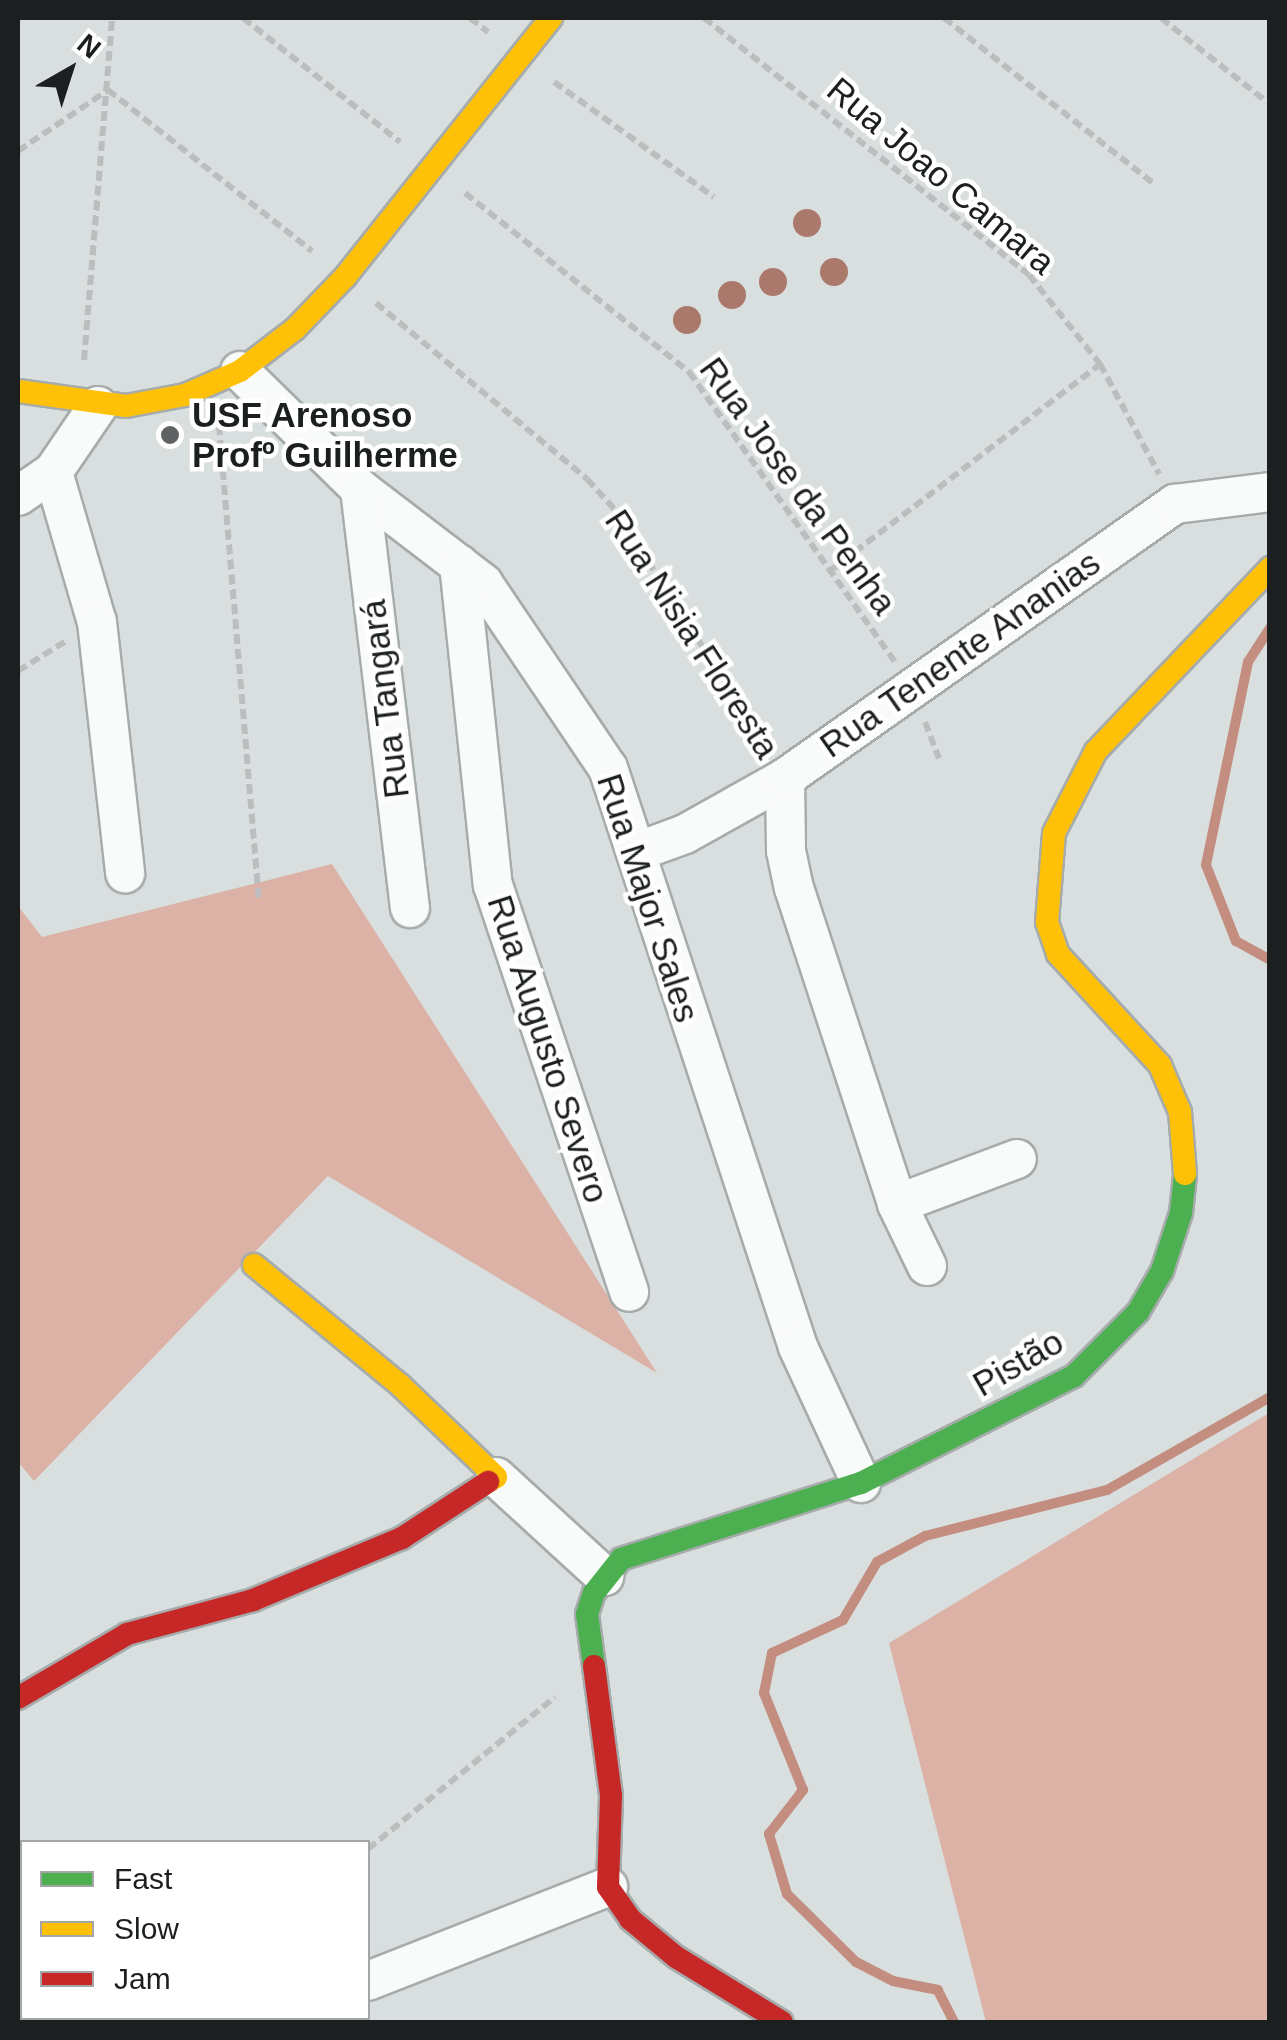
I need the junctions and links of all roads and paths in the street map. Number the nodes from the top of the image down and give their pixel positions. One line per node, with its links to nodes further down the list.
1 (112, 18): 8 (path)
2 (242, 18): 11 (path, Rua Jose da Penha)
3 (551, 18): 7 (street)
4 (704, 18): 15 (path, Rua Joao Camara)
5 (944, 18): 12 (path)
6 (1161, 18): 9 (path)
7 (520, 57): 11 (street); 13 (path)
8 (108, 90): 10 (path); 14 (path, Rua Nisia Floresta); 18 (path)
9 (1267, 102)
10 (18, 151)
11 (432, 167): 14 (street); 26 (path, Rua Jose da Penha)
12 (1154, 184)
13 (714, 197)
14 (345, 277): 16 (street); 31 (path, Rua Nisia Floresta)
15 (1100, 364): 23 (path, Rua Joao Camara); 26 (path)
16 (228, 377): 18 (street); 20 (street, Rua Major Sales); 34 (path)
17 (18, 391): 18 (street)
18 (89, 405): 19 (street)
19 (52, 472): 22 (street); 27 (street)
20 (360, 490): 24 (street, Rua Major Sales); 35 (street, Rua Tangará)
21 (1270, 492): 23 (street)
22 (18, 496)
23 (1174, 504): 29 (street, Rua Tenente Ananias)
24 (459, 564): 32 (street, Rua Major Sales); 40 (street, Rua Augusto Severo)
25 (1270, 568): 42 (street, Pistão)
26 (831, 570): 29 (path, Rua Jose da Penha)
27 (96, 622): 28 (path); 33 (street)
28 (18, 671)
29 (911, 686): 30 (path, Rua Jose da Penha); 31 (street, Rua Tenente Ananias)
30 (940, 758)
31 (785, 778): 32 (street, Rua Tenente Ananias); 37 (street, Rua Nisia Floresta)
32 (636, 852): 42 (street, Rua Major Sales)
33 (124, 873)
34 (259, 897)
35 (410, 908)
36 (1017, 1159): 37 (street)
37 (897, 1204): 39 (street, Rua Nisia Floresta)
38 (254, 1265): 41 (street)
39 (927, 1266)
40 (629, 1292)
41 (496, 1477): 43 (street); 45 (street)
42 (860, 1483): 43 (street, Pistão)
43 (604, 1576): 44 (street)
44 (591, 1668): 46 (path); 47 (street)
45 (18, 1698)
46 (370, 1847)
47 (608, 1887): 48 (street); 49 (street)
48 (370, 1980)
49 (782, 2022)

